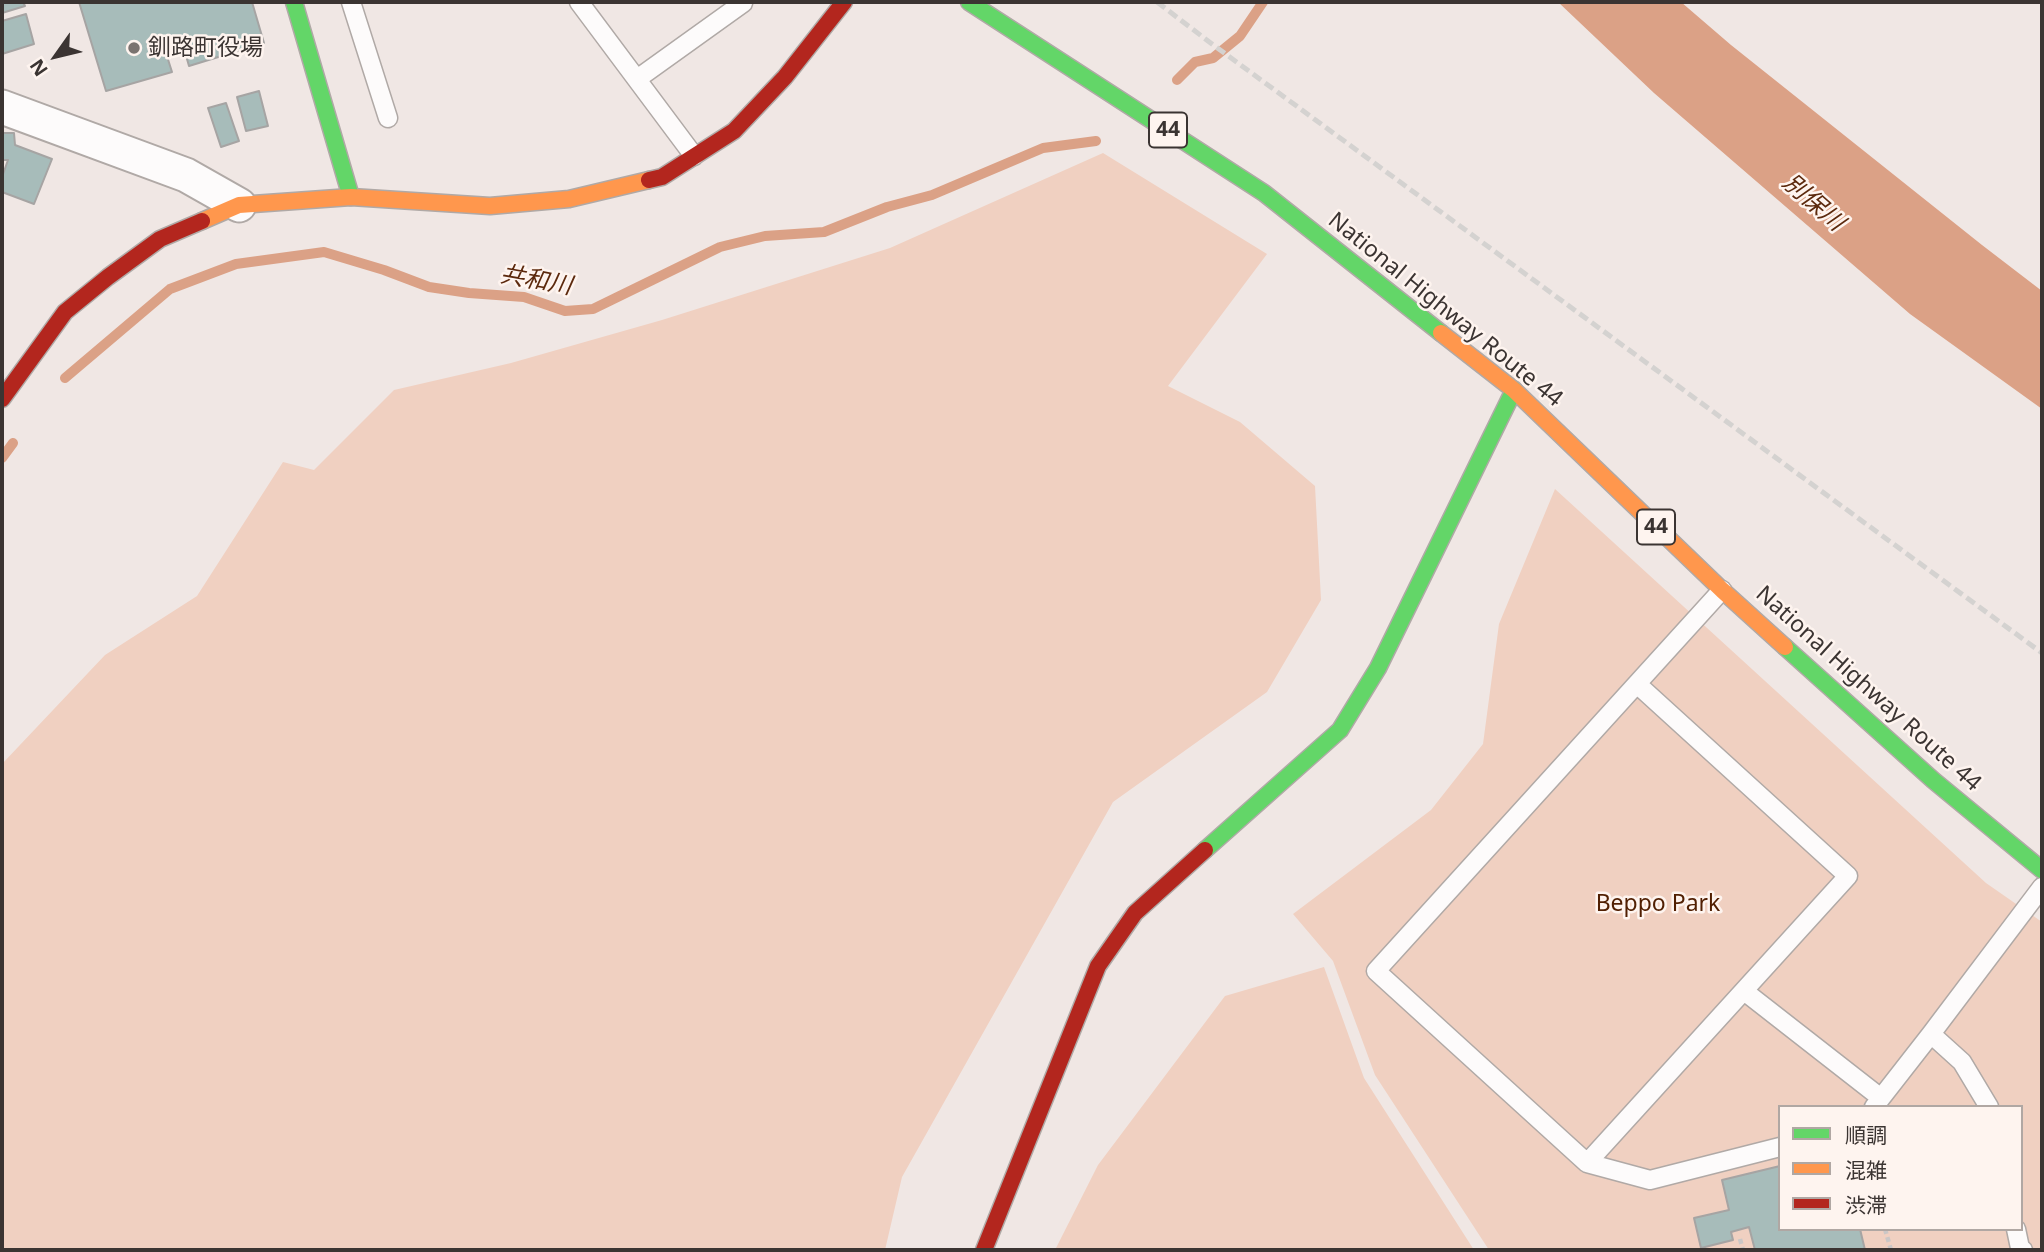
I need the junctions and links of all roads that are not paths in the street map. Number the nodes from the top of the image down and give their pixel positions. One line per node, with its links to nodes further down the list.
1 (293, 2): 11 (main road)
2 (351, 2): 9 (lane)
3 (579, 2): 7 (lane)
4 (844, 2): 10 (main road)
5 (969, 2): 13 (main road, National Highway Route 44 / 44)
6 (743, 3): 7 (lane)
7 (637, 79): 10 (lane)
8 (2, 107): 12 (street)
9 (388, 118)
10 (694, 156): 11 (main road)
11 (351, 197): 12 (main road)
12 (239, 205): 14 (main road)
13 (1514, 390): 15 (main road, National Highway Route 44 / 44); 26 (main road)
14 (2, 399)
15 (1722, 590): 16 (lane); 17 (main road, National Highway Route 44 / 44)
16 (1637, 684): 19 (lane); 24 (lane)
17 (2042, 870)
18 (2042, 887): 20 (lane)
19 (1744, 991): 21 (lane); 24 (lane)
20 (1931, 1034): 21 (lane); 22 (lane)
21 (1877, 1103)
22 (1988, 1105)
23 (1778, 1148): 24 (lane)
24 (1587, 1163)
25 (2016, 1231): 27 (lane)
26 (984, 1250)
27 (2023, 1250)

